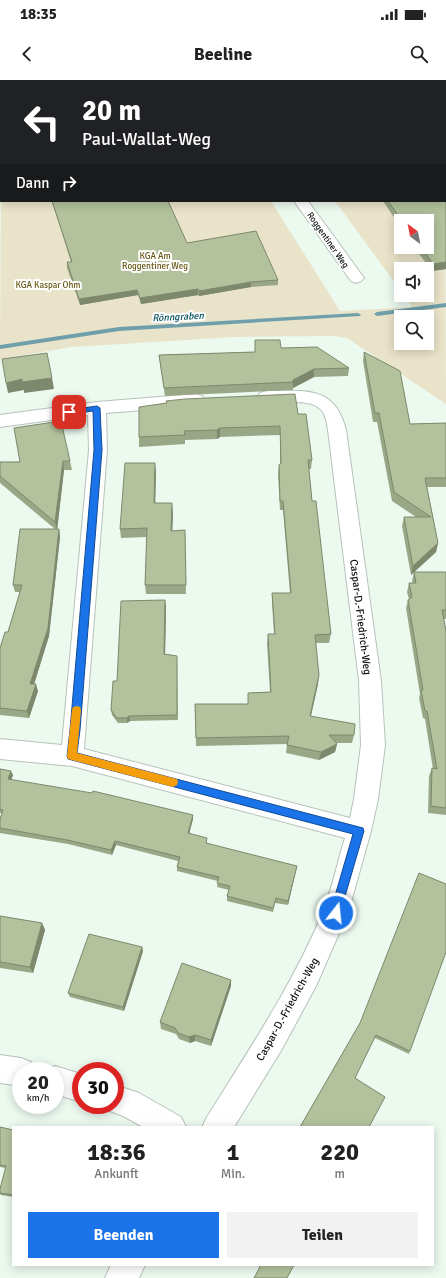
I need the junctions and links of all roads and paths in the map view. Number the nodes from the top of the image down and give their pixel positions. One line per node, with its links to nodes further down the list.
1 (302, 202): 2 (street, Roggentiner Weg)
2 (356, 278)
3 (247, 398): 9 (street, Caspar-D.-Friedrich-Weg)
4 (216, 399): 5 (street)
5 (97, 408): 6 (street); 8 (street)
6 (0, 421)
7 (0, 749): 8 (street)
8 (72, 756): 9 (street)
9 (359, 831): 14 (street, Caspar-D.-Friedrich-Weg)
10 (0, 1069): 11 (street)
11 (12, 1071)
12 (124, 1101): 13 (street)
13 (169, 1126)
14 (218, 1126)
15 (128, 1266): 16 (street)
16 (121, 1278)

